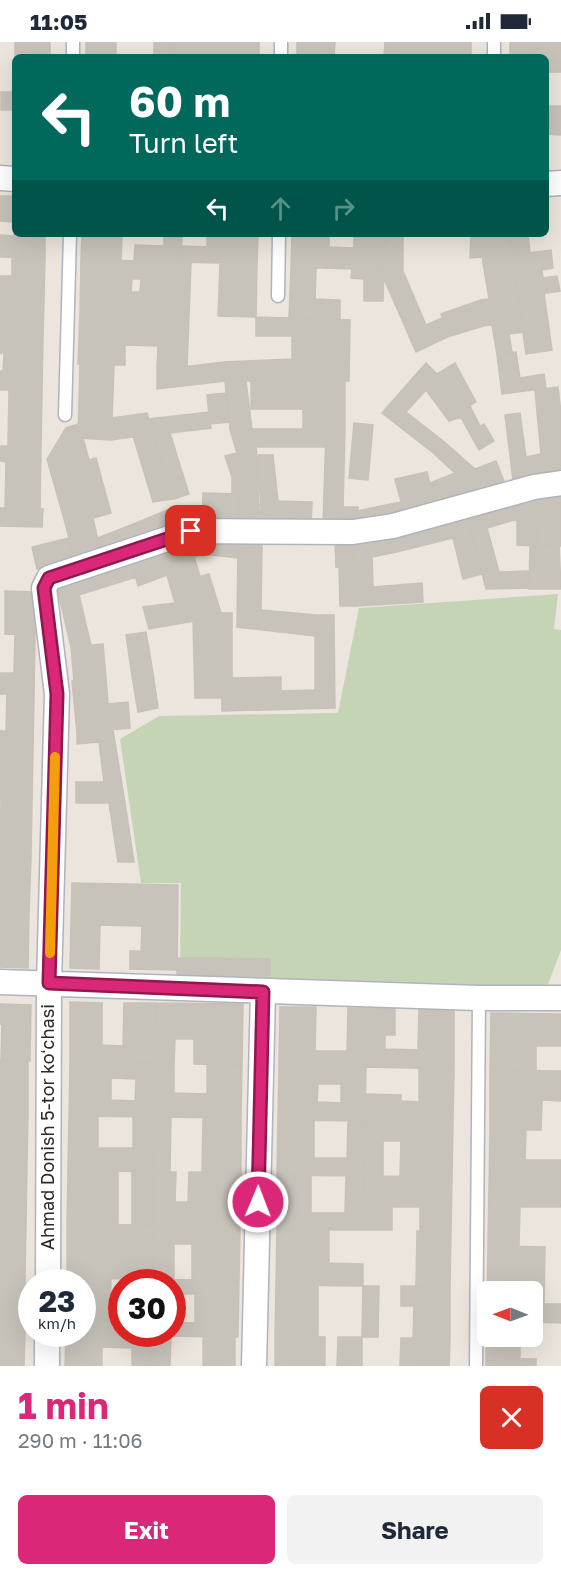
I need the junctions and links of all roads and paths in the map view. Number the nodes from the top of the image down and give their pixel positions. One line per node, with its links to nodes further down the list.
1 (69, 237): 4 (lane)
2 (279, 237): 3 (lane)
3 (278, 296)
4 (65, 415)
5 (561, 483): 7 (street, Ahmad Donish 5-tor koʻchasi)
6 (0, 982): 7 (street)
7 (49, 983): 8 (street); 11 (street, Ahmad Donish 5-tor koʻchasi)
8 (263, 992): 9 (street); 14 (street)
9 (479, 998): 10 (street); 15 (lane)
10 (561, 998)
11 (48, 1269)
12 (47, 1347): 13 (street)
13 (47, 1366)
14 (254, 1366)
15 (476, 1366)

